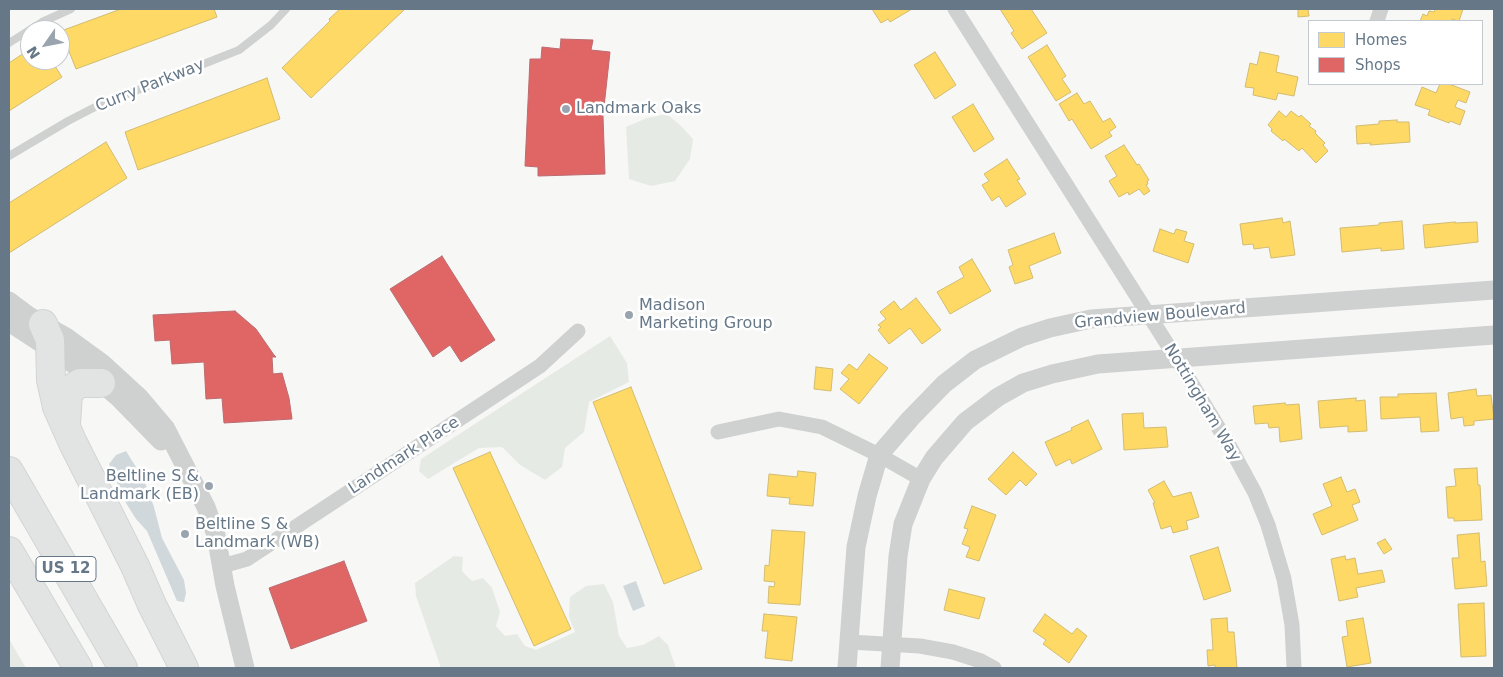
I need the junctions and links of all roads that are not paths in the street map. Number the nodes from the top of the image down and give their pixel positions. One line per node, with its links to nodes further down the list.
1 (71, 9): 4 (lane)
2 (286, 9): 5 (lane, Curry Parkway)
3 (955, 9): 8 (street, Nottingham Way)
4 (9, 43)
5 (9, 156)
6 (1494, 290): 8 (street, Grandview Boulevard)
7 (9, 302): 10 (street)
8 (1148, 314): 14 (street, Nottingham Way); 19 (street, Grandview Boulevard)
9 (9, 322): 13 (street)
10 (42, 324): 13 (highway); 18 (street)
11 (578, 331): 23 (street, Landmark Place)
12 (1494, 334): 14 (street)
13 (51, 349): 15 (street); 16 (highway)
14 (1176, 358): 21 (street); 33 (street, Nottingham Way)
15 (101, 383): 16 (highway); 18 (street)
16 (66, 426): 28 (highway)
17 (718, 432): 19 (street)
18 (176, 451): 23 (street)
19 (879, 456): 21 (street); 24 (street, Grandview Boulevard)
20 (9, 471): 27 (highway, US 12)
21 (921, 479): 25 (street)
22 (9, 551): 26 (highway, US 12)
23 (222, 566): 29 (street)
24 (849, 642): 25 (street); 30 (street, Grandview Boulevard)
25 (892, 645): 31 (street); 32 (street)
26 (78, 668)
27 (123, 668)
28 (184, 668)
29 (245, 668)
30 (847, 668)
31 (890, 668)
32 (994, 668)
33 (1294, 668)

